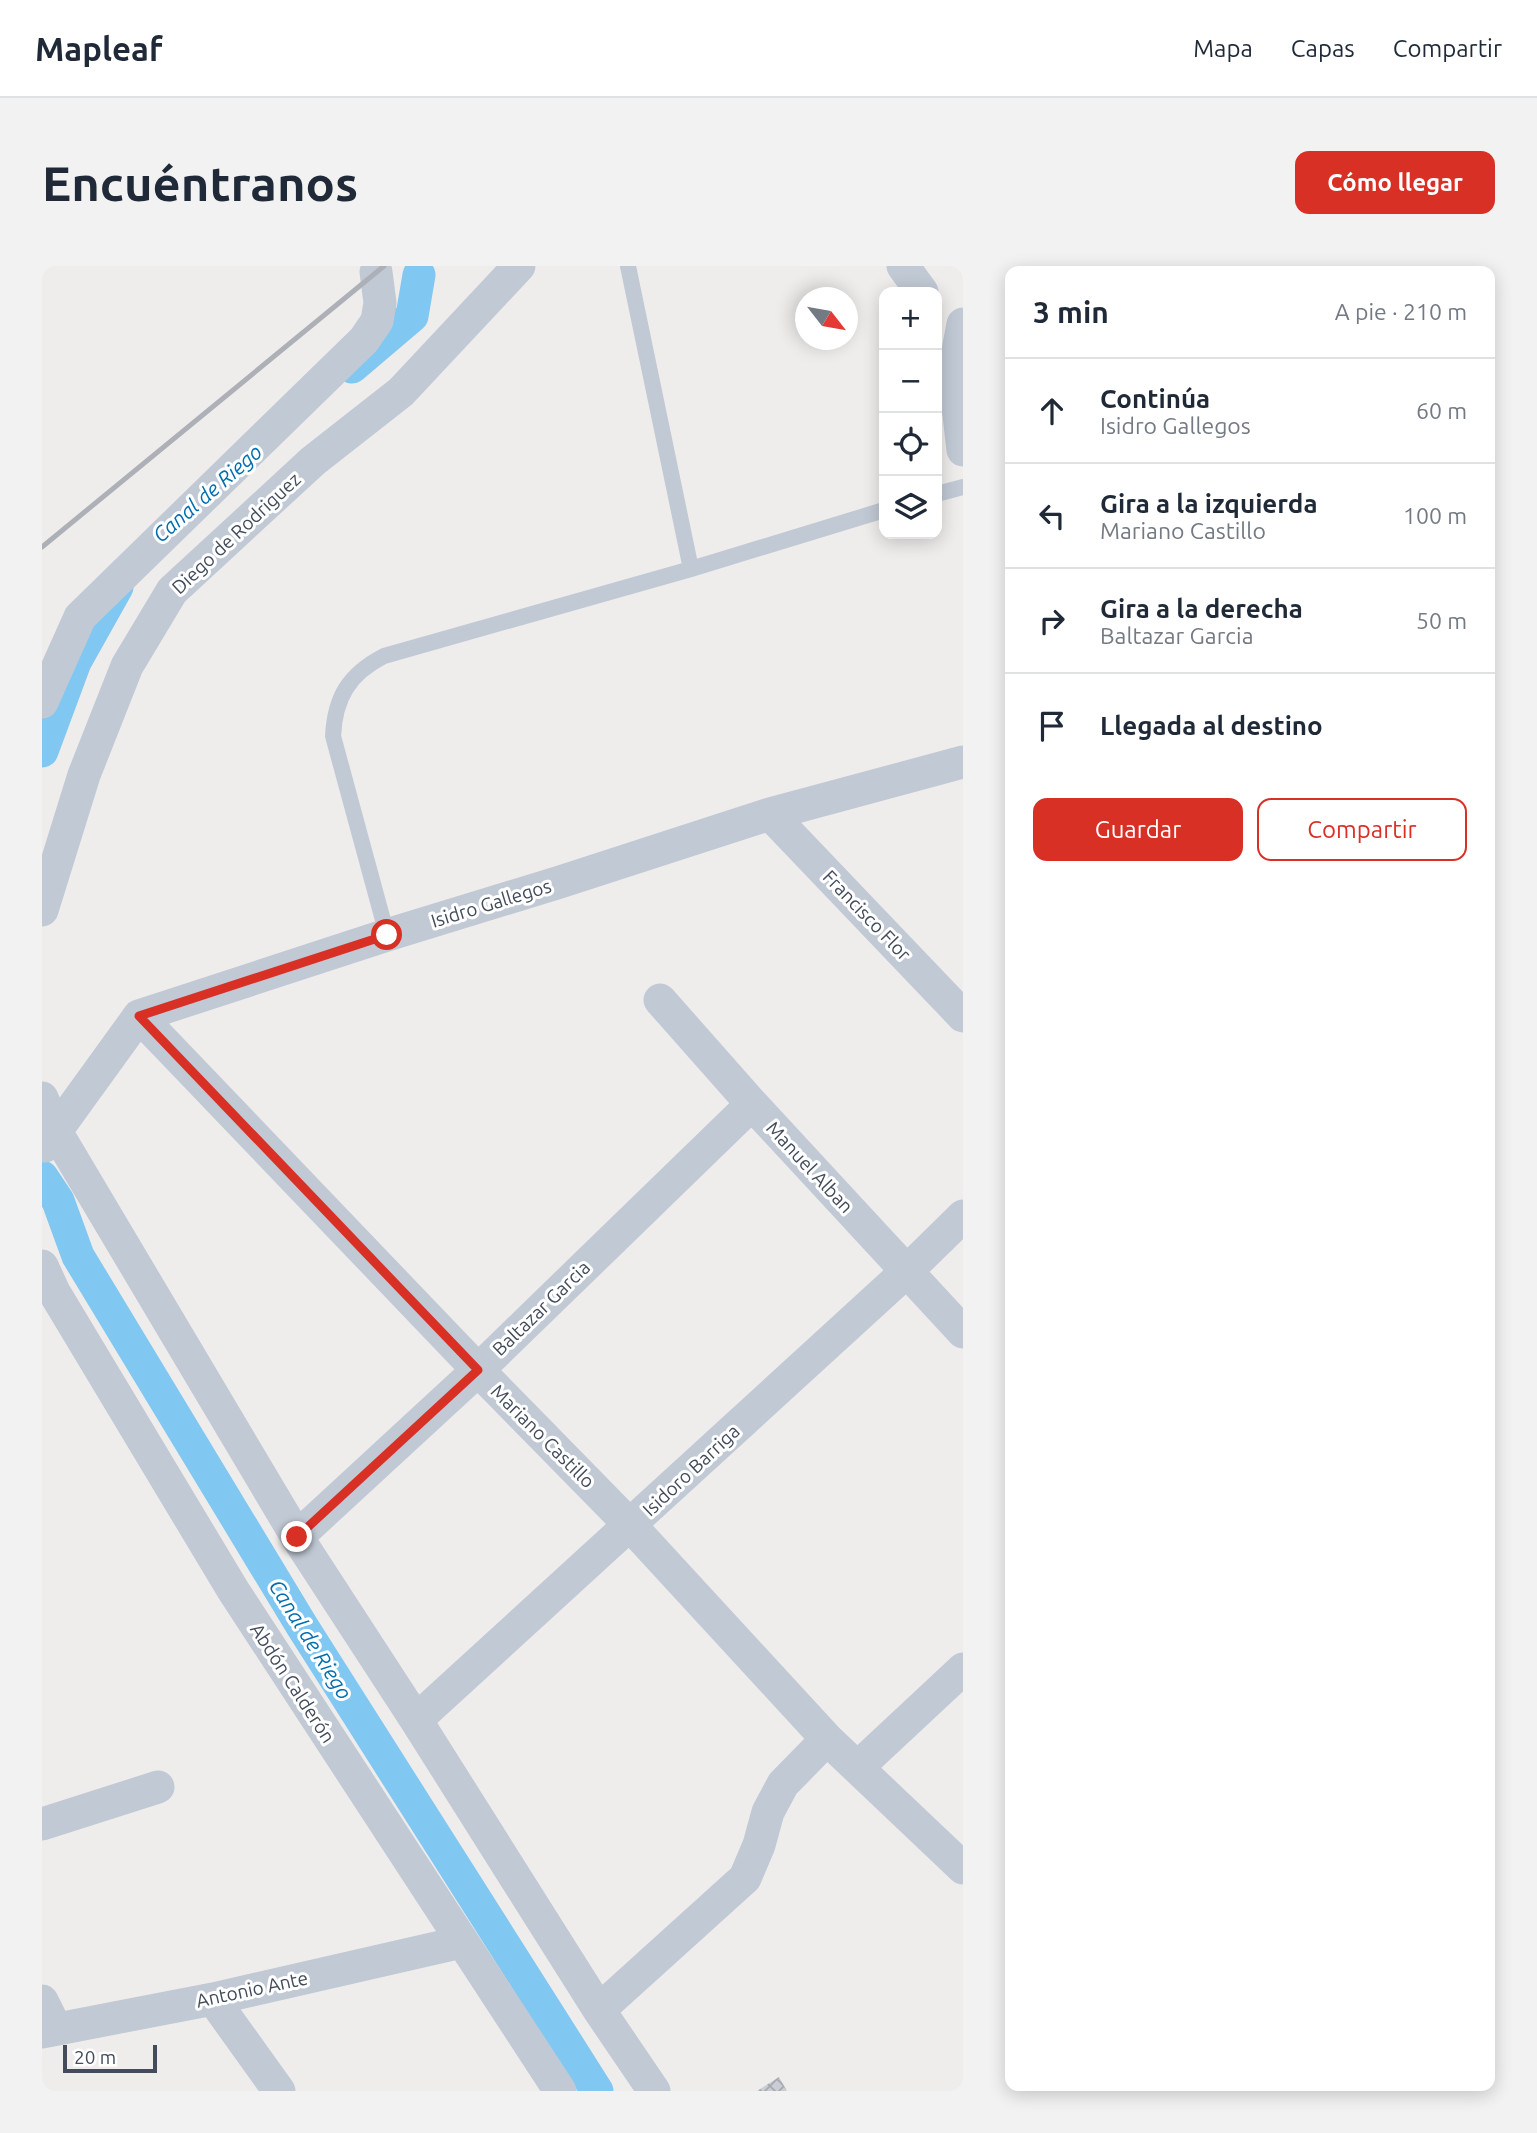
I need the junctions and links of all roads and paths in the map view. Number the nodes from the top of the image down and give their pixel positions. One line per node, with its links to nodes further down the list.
1 (519, 266): 16 (street, Diego de Rodriguez)
2 (628, 266): 12 (lane)
3 (904, 266): 5 (street)
4 (376, 269): 13 (street)
5 (919, 287)
6 (942, 317): 7 (street)
7 (961, 334): 8 (street)
8 (963, 450)
9 (963, 486): 10 (lane)
10 (942, 493)
11 (879, 512): 12 (lane)
12 (691, 569): 17 (lane)
13 (42, 702)
14 (963, 762): 15 (street, Isidro Gallegos)
15 (770, 814): 17 (street, Isidro Gallegos); 20 (street, Francisco Flor)
16 (42, 910)
17 (387, 935): 19 (street, Isidro Gallegos)
18 (660, 1000): 22 (street, Manuel Alban)
19 (139, 1016): 23 (street); 28 (street, Mariano Castillo)
20 (963, 1016)
21 (42, 1098): 23 (street)
22 (752, 1104): 26 (street, Manuel Alban); 28 (street, Baltazar Garcia)
23 (49, 1140): 30 (street)
24 (963, 1216): 26 (street, Isidoro Barriga)
25 (42, 1266): 38 (street, Abdón Calderón)
26 (907, 1271): 27 (street, Manuel Alban); 29 (street, Isidoro Barriga)
27 (963, 1332)
28 (478, 1370): 29 (street, Mariano Castillo); 30 (street, Baltazar Garcia)
29 (631, 1525): 32 (street, Isidoro Barriga); 33 (street, Mariano Castillo)
30 (297, 1537): 32 (street)
31 (963, 1669): 34 (street)
32 (416, 1720): 40 (street)
33 (827, 1739): 34 (street, Mariano Castillo); 40 (street)
34 (858, 1767): 37 (street, Mariano Castillo)
35 (158, 1787): 36 (street)
36 (42, 1824)
37 (963, 1868)
38 (462, 1942): 39 (street, Antonio Ante); 43 (street, Abdón Calderón)
39 (213, 1999): 41 (street, Antonio Ante); 42 (street)
40 (599, 2010): 44 (street)
41 (47, 2021)
42 (279, 2091)
43 (560, 2091)
44 (654, 2091)

